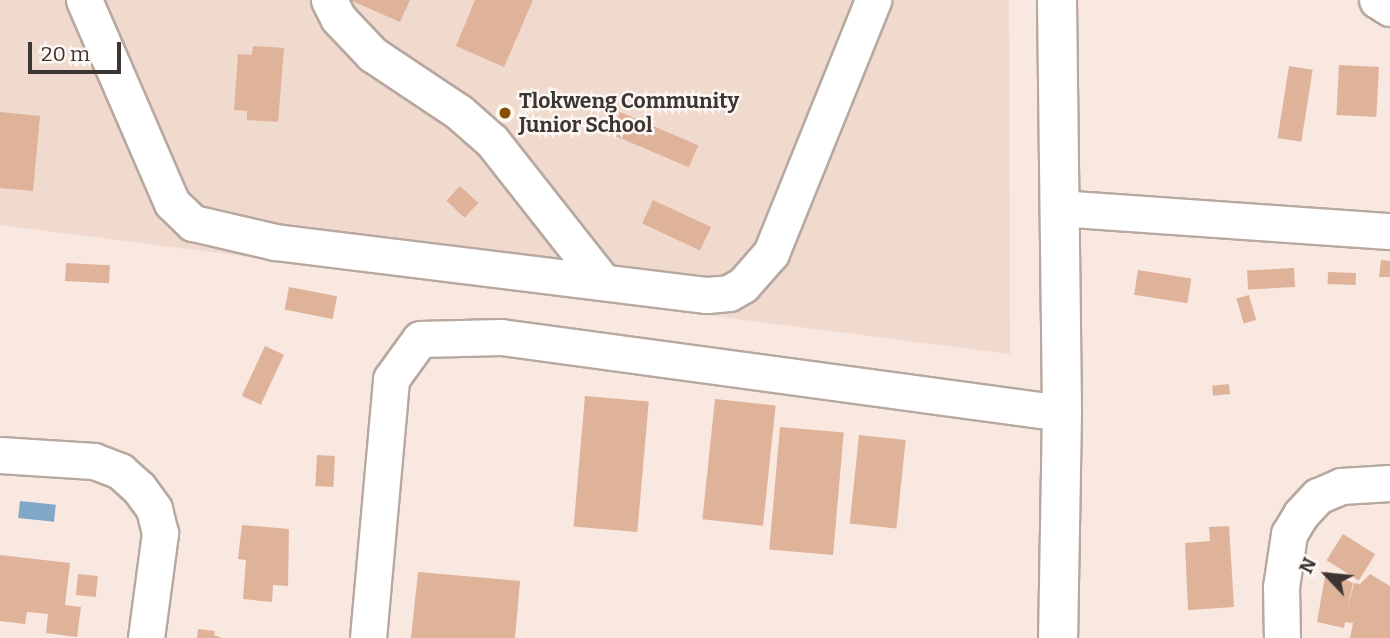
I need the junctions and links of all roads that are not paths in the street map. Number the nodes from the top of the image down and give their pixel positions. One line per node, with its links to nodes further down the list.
1 (84, 0): 9 (street)
2 (329, 0): 9 (street)
3 (873, 0): 9 (street)
4 (1057, 0): 7 (street)
5 (1377, 0): 6 (street)
6 (1390, 8)
7 (1058, 208): 8 (street); 10 (street)
8 (1390, 231)
9 (602, 281)
10 (1062, 413): 14 (street); 15 (street)
11 (0, 455): 13 (street)
12 (1390, 483): 16 (street)
13 (146, 638)
14 (368, 638)
15 (1058, 638)
16 (1282, 638)

